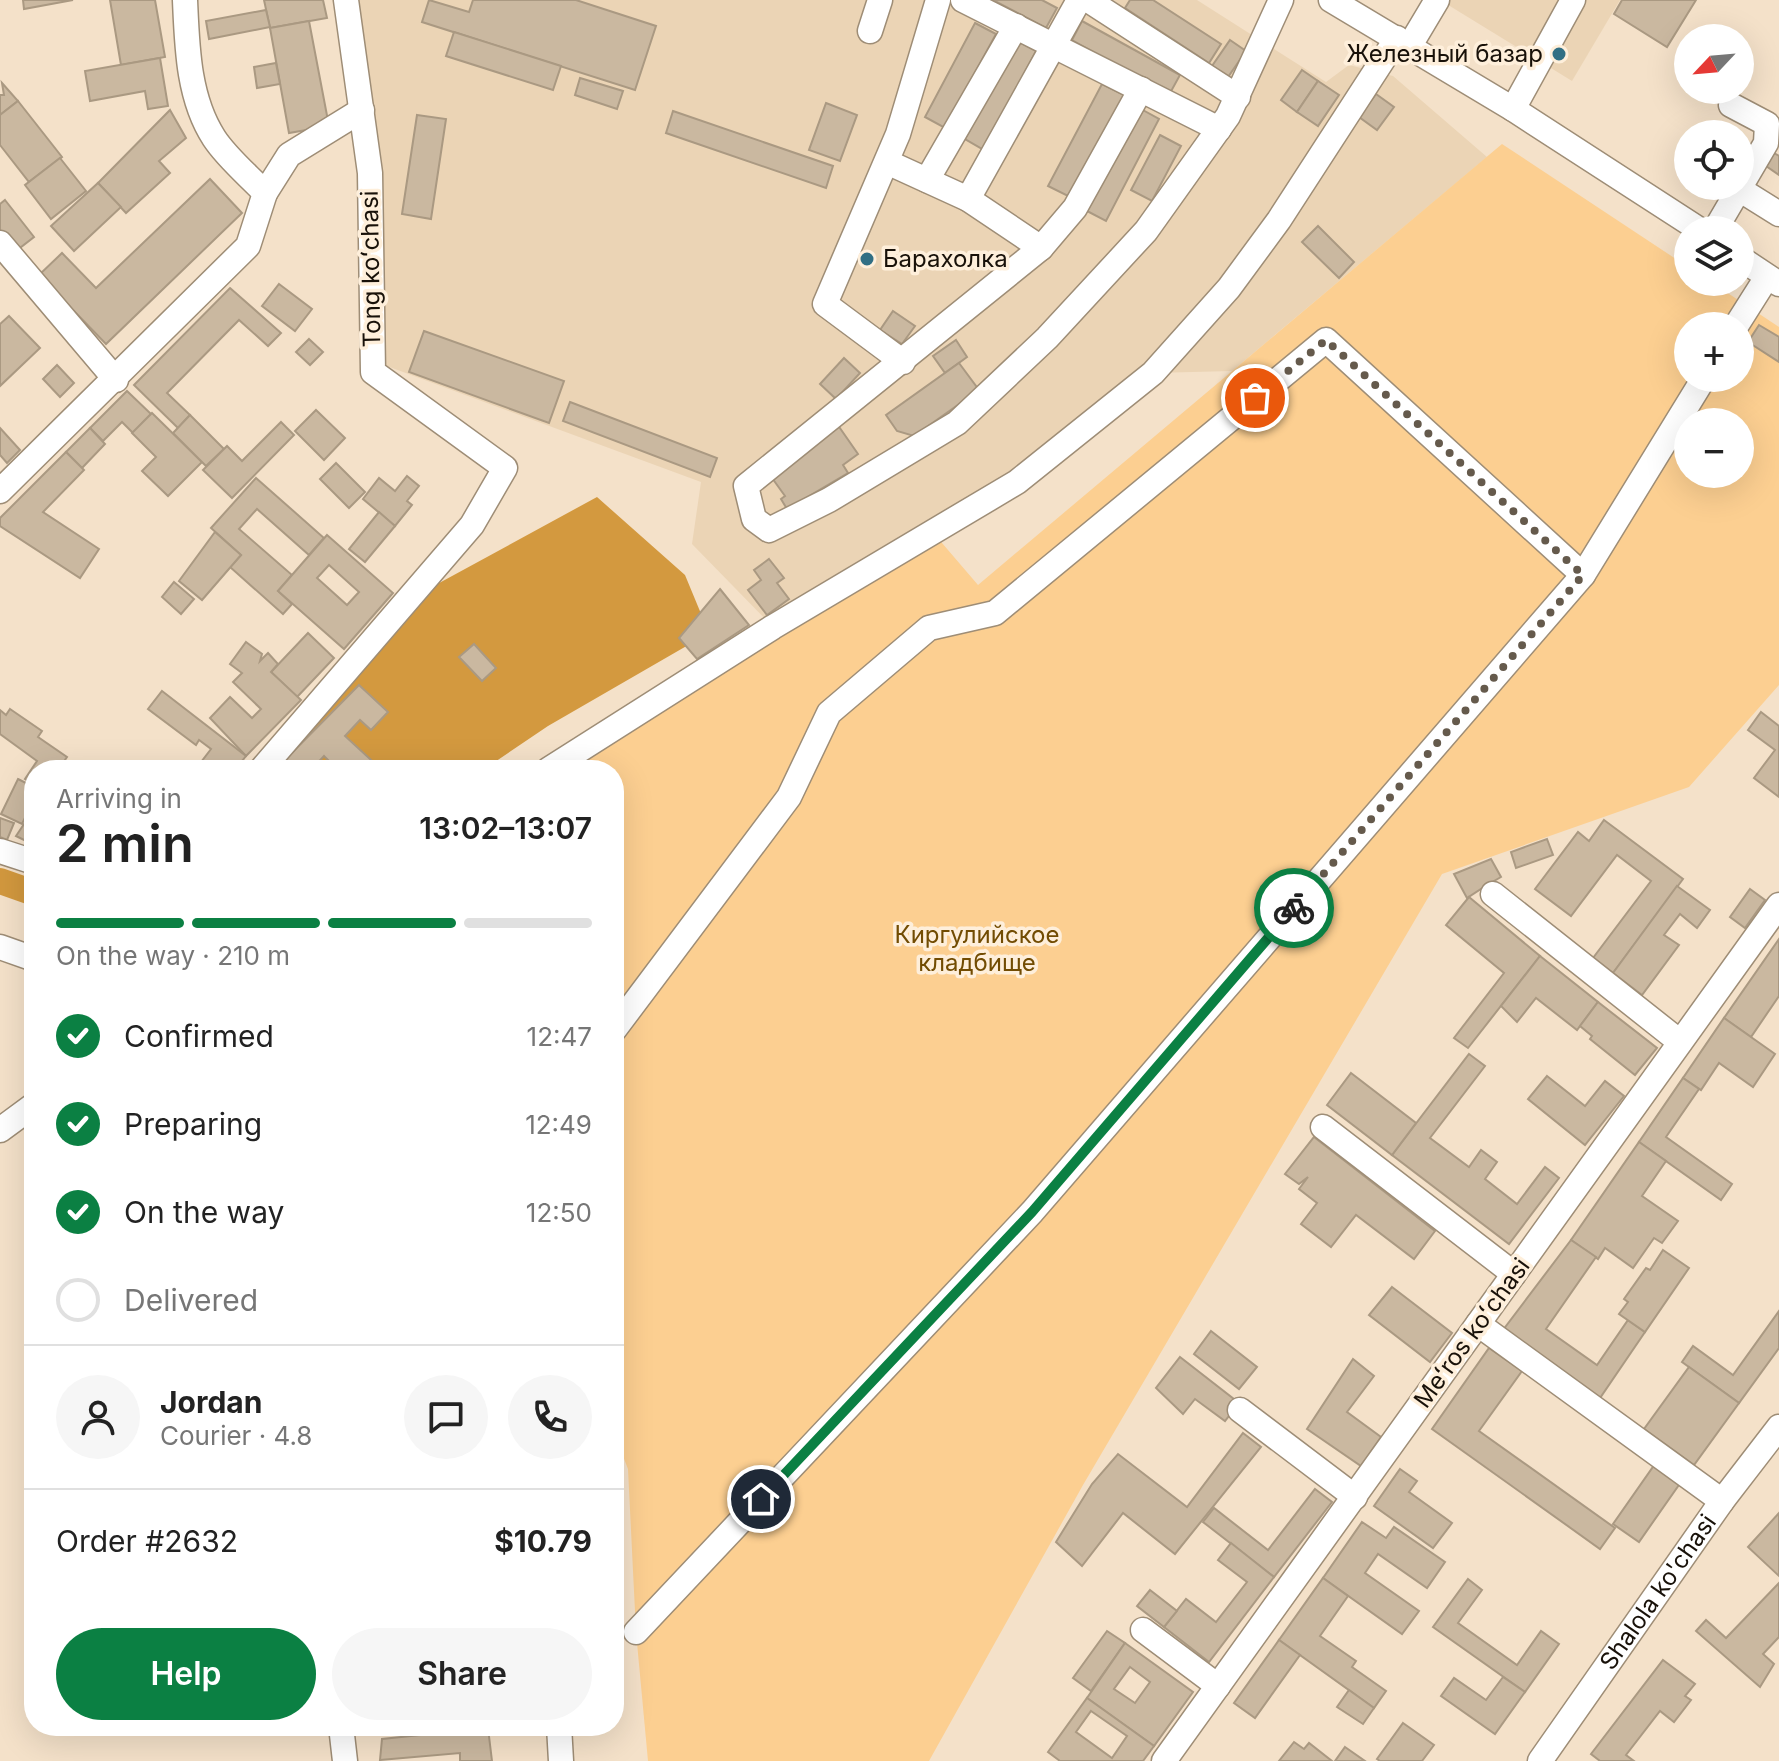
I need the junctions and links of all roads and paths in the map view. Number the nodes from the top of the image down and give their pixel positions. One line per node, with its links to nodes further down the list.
1 (185, 0): 26 (street)
2 (346, 0): 21 (street, Tong koʻchasi)
3 (880, 0): 14 (street)
4 (938, 0): 23 (street)
5 (963, 0): 13 (street)
6 (1079, 0): 16 (street)
7 (1088, 0): 18 (street)
8 (1281, 0): 18 (street)
9 (1331, 0): 12 (street)
10 (1437, 0): 15 (street)
11 (1573, 0): 20 (street)
12 (1362, 8): 15 (street)
13 (1016, 26): 16 (street); 25 (street)
14 (870, 31)
15 (1403, 42): 20 (street); 42 (street)
16 (1056, 46): 17 (street); 28 (street)
17 (1141, 89): 22 (street); 32 (street)
18 (1238, 97): 22 (street)
19 (1731, 105): 24 (street)
20 (1513, 109): 30 (street)
21 (362, 110): 26 (street); 41 (street, Tong koʻchasi)
22 (1219, 129): 36 (street)
23 (887, 162): 25 (street); 36 (street)
24 (1754, 163)
25 (927, 180): 28 (street)
26 (265, 193): 37 (street)
27 (1754, 198): 29 (street)
28 (968, 199): 32 (street)
29 (1779, 214)
30 (1678, 216)
31 (0, 243): 37 (street)
32 (1041, 248): 36 (street)
33 (1754, 268): 34 (street)
34 (1773, 281): 35 (street)
35 (1748, 312)
36 (903, 362)
37 (116, 380): 39 (street)
38 (1695, 392): 40 (street)
39 (0, 491)
40 (1583, 575): 49 (street); 61 (street)
41 (270, 760)
42 (564, 760)
43 (0, 851): 44 (street)
44 (24, 859)
45 (1493, 894): 50 (street)
46 (1779, 905): 50 (street, Meʻros koʻchasi)
47 (0, 947): 48 (street)
48 (24, 955)
49 (624, 1017)
50 (1680, 1042): 54 (street, Meʻros koʻchasi)
51 (24, 1112): 53 (street)
52 (1323, 1127): 54 (street)
53 (0, 1130)
54 (1514, 1274): 55 (street, Meʻros koʻchasi)
55 (1478, 1324): 58 (street, Meʻros koʻchasi); 59 (street)
56 (1240, 1410): 58 (street)
57 (1779, 1427): 59 (street, Shalola ko'chasi)
58 (1355, 1497): 62 (street, Meʻros koʻchasi)
59 (1722, 1501): 68 (street, Shalola ko'chasi)
60 (1143, 1630): 62 (street)
61 (636, 1632)
62 (1218, 1686): 67 (street, Meʻros koʻchasi)
63 (342, 1736): 65 (street)
64 (560, 1736): 66 (street)
65 (345, 1761)
66 (561, 1761)
67 (1164, 1761)
68 (1540, 1761)

